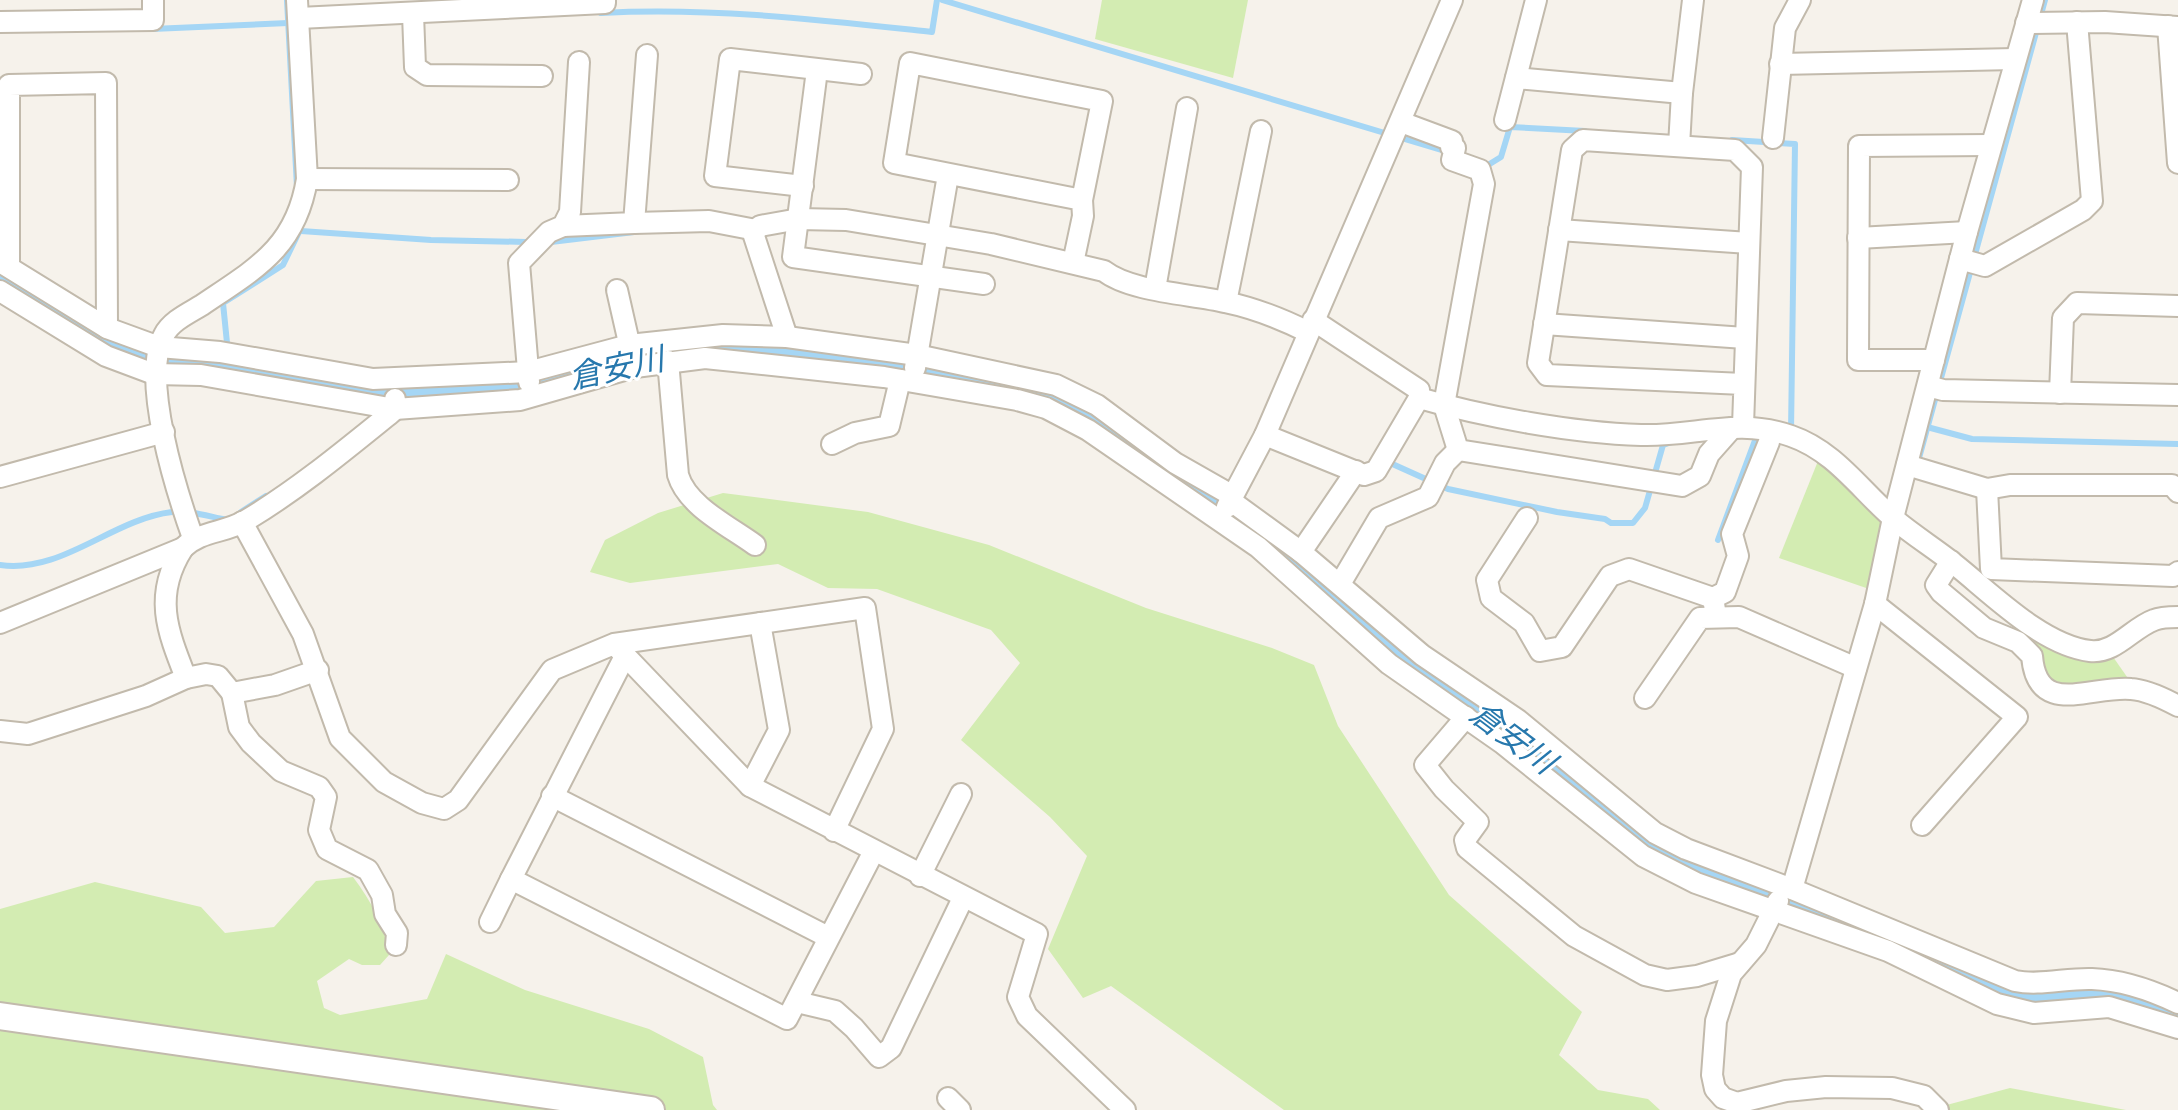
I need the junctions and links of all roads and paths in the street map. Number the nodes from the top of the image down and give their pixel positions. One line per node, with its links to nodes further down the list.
1 (153, 0): 11 (street)
2 (605, 0): 8 (street)
3 (1452, 0): 26 (street)
4 (1536, 0): 22 (street)
5 (1693, 0): 23 (street)
6 (1800, 0): 18 (street)
7 (2033, 0): 13 (street)
8 (524, 3): 10 (street)
9 (298, 9): 10 (street); 33 (street)
10 (413, 19): 21 (street)
11 (0, 22)
12 (2077, 22): 13 (street); 14 (street); 46 (street)
13 (2034, 23): 16 (street)
14 (2173, 26): 31 (street)
15 (647, 55): 38 (street)
16 (2015, 59): 18 (street); 29 (street)
17 (579, 62): 39 (street)
18 (1780, 64): 28 (street)
19 (817, 70): 20 (street); 35 (street); 35 (street)
20 (861, 74)
21 (542, 76)
22 (1516, 78): 23 (street); 25 (street)
23 (1682, 93): 30 (street)
24 (1187, 108): 51 (street)
25 (1505, 120)
26 (1397, 130): 57 (street); 73 (street)
27 (1261, 131): 54 (street)
28 (1773, 138)
29 (1991, 145): 43 (street); 44 (street)
30 (1679, 146): 41 (street); 45 (street)
31 (2178, 163)
32 (948, 175): 36 (street); 36 (street); 42 (street)
33 (307, 179): 34 (street); 62 (street)
34 (508, 180)
35 (803, 186): 37 (street)
36 (1082, 200): 47 (street)
37 (799, 219): 40 (street); 42 (street); 49 (street)
38 (634, 223): 39 (street); 40 (street)
39 (563, 226): 67 (street)
40 (753, 228): 59 (street)
41 (1559, 230): 45 (street); 56 (street)
42 (939, 232): 47 (street); 49 (street)
43 (1967, 232): 44 (street); 46 (street)
44 (1858, 238): 63 (street)
45 (1749, 243): 60 (street)
46 (1968, 261): 63 (street)
47 (1073, 263): 51 (street)
48 (4, 264): 58 (street); 58 (street)
49 (930, 277): 50 (street); 65 (street)
50 (984, 284)
51 (1155, 289): 54 (street)
52 (617, 290): 61 (street)
53 (0, 291): 62 (street)
54 (1227, 297): 57 (street)
55 (2178, 306): 69 (street)
56 (1544, 324): 60 (street); 66 (street)
57 (1306, 327): 72 (street); 76 (street)
58 (107, 328): 62 (street)
59 (787, 337): 61 (street); 65 (street)
60 (1745, 338): 66 (street)
61 (632, 356): 64 (street); 67 (street); 67 (street)
62 (157, 360): 70 (street); 70 (street); 75 (street)
63 (1934, 360): 68 (street)
64 (668, 361): 65 (street); 92 (street)
65 (912, 370): 78 (street); 85 (street); 88 (street)
66 (1743, 384): 74 (street)
67 (526, 387): 70 (street); 70 (street)
68 (1935, 388): 69 (street); 80 (street)
69 (2060, 393): 71 (street)
70 (395, 394): 89 (street)
71 (2178, 395)
72 (1419, 398): 73 (street); 81 (street)
73 (1444, 401): 74 (street); 79 (street)
74 (1733, 430): 79 (street); 87 (street)
75 (164, 432): 82 (street); 90 (street)
76 (1265, 435): 81 (street); 85 (street)
77 (1769, 442): 100 (street)
78 (832, 444)
79 (1458, 450): 97 (street)
80 (1914, 467): 83 (street); 87 (street)
81 (1356, 471): 93 (street)
82 (0, 477)
83 (1987, 489): 84 (street); 95 (street)
84 (2178, 492)
85 (1232, 498): 88 (street); 91 (street)
86 (1527, 518): 100 (street)
87 (1893, 518): 94 (street); 99 (street)
88 (1220, 521): 91 (street)
89 (242, 522): 90 (street); 106 (street)
90 (188, 543): 102 (street); 107 (street)
91 (1270, 543): 93 (street); 111 (street)
92 (755, 545)
93 (1301, 552): 97 (street)
94 (1951, 561): 98 (street); 110 (street)
95 (1991, 569): 96 (street); 98 (street)
96 (2178, 572)
97 (1340, 584): 121 (street)
98 (1994, 595): 101 (street)
99 (1875, 604): 105 (street); 116 (street)
100 (1715, 608): 105 (street); 109 (street)
101 (2178, 617)
102 (0, 623)
103 (760, 623): 104 (street); 113 (street); 117 (street)
104 (620, 650): 106 (street); 113 (street); 115 (street)
105 (1856, 668): 121 (street)
106 (318, 670): 108 (street)
107 (186, 678): 108 (street); 112 (street)
108 (232, 693): 126 (street)
109 (1645, 698)
110 (2178, 706)
111 (1466, 717): 123 (street); 127 (street)
112 (0, 731)
113 (750, 786): 117 (street)
114 (961, 794): 119 (street)
115 (552, 796): 120 (street); 125 (street)
116 (1922, 825)
117 (834, 831): 118 (street)
118 (874, 851): 119 (street); 125 (street)
119 (920, 876): 122 (street)
120 (511, 879): 124 (street); 128 (street)
121 (1789, 888): 123 (street); 129 (street)
122 (963, 898): 128 (street); 133 (street)
123 (1773, 911): 127 (street); 131 (street)
124 (490, 922)
125 (828, 937): 128 (street)
126 (396, 945)
127 (1740, 963): 134 (street)
128 (797, 1002)
129 (2178, 1003)
130 (0, 1016): 132 (street)
131 (2178, 1028)
132 (651, 1110)
133 (1125, 1110)
134 (1938, 1110)

